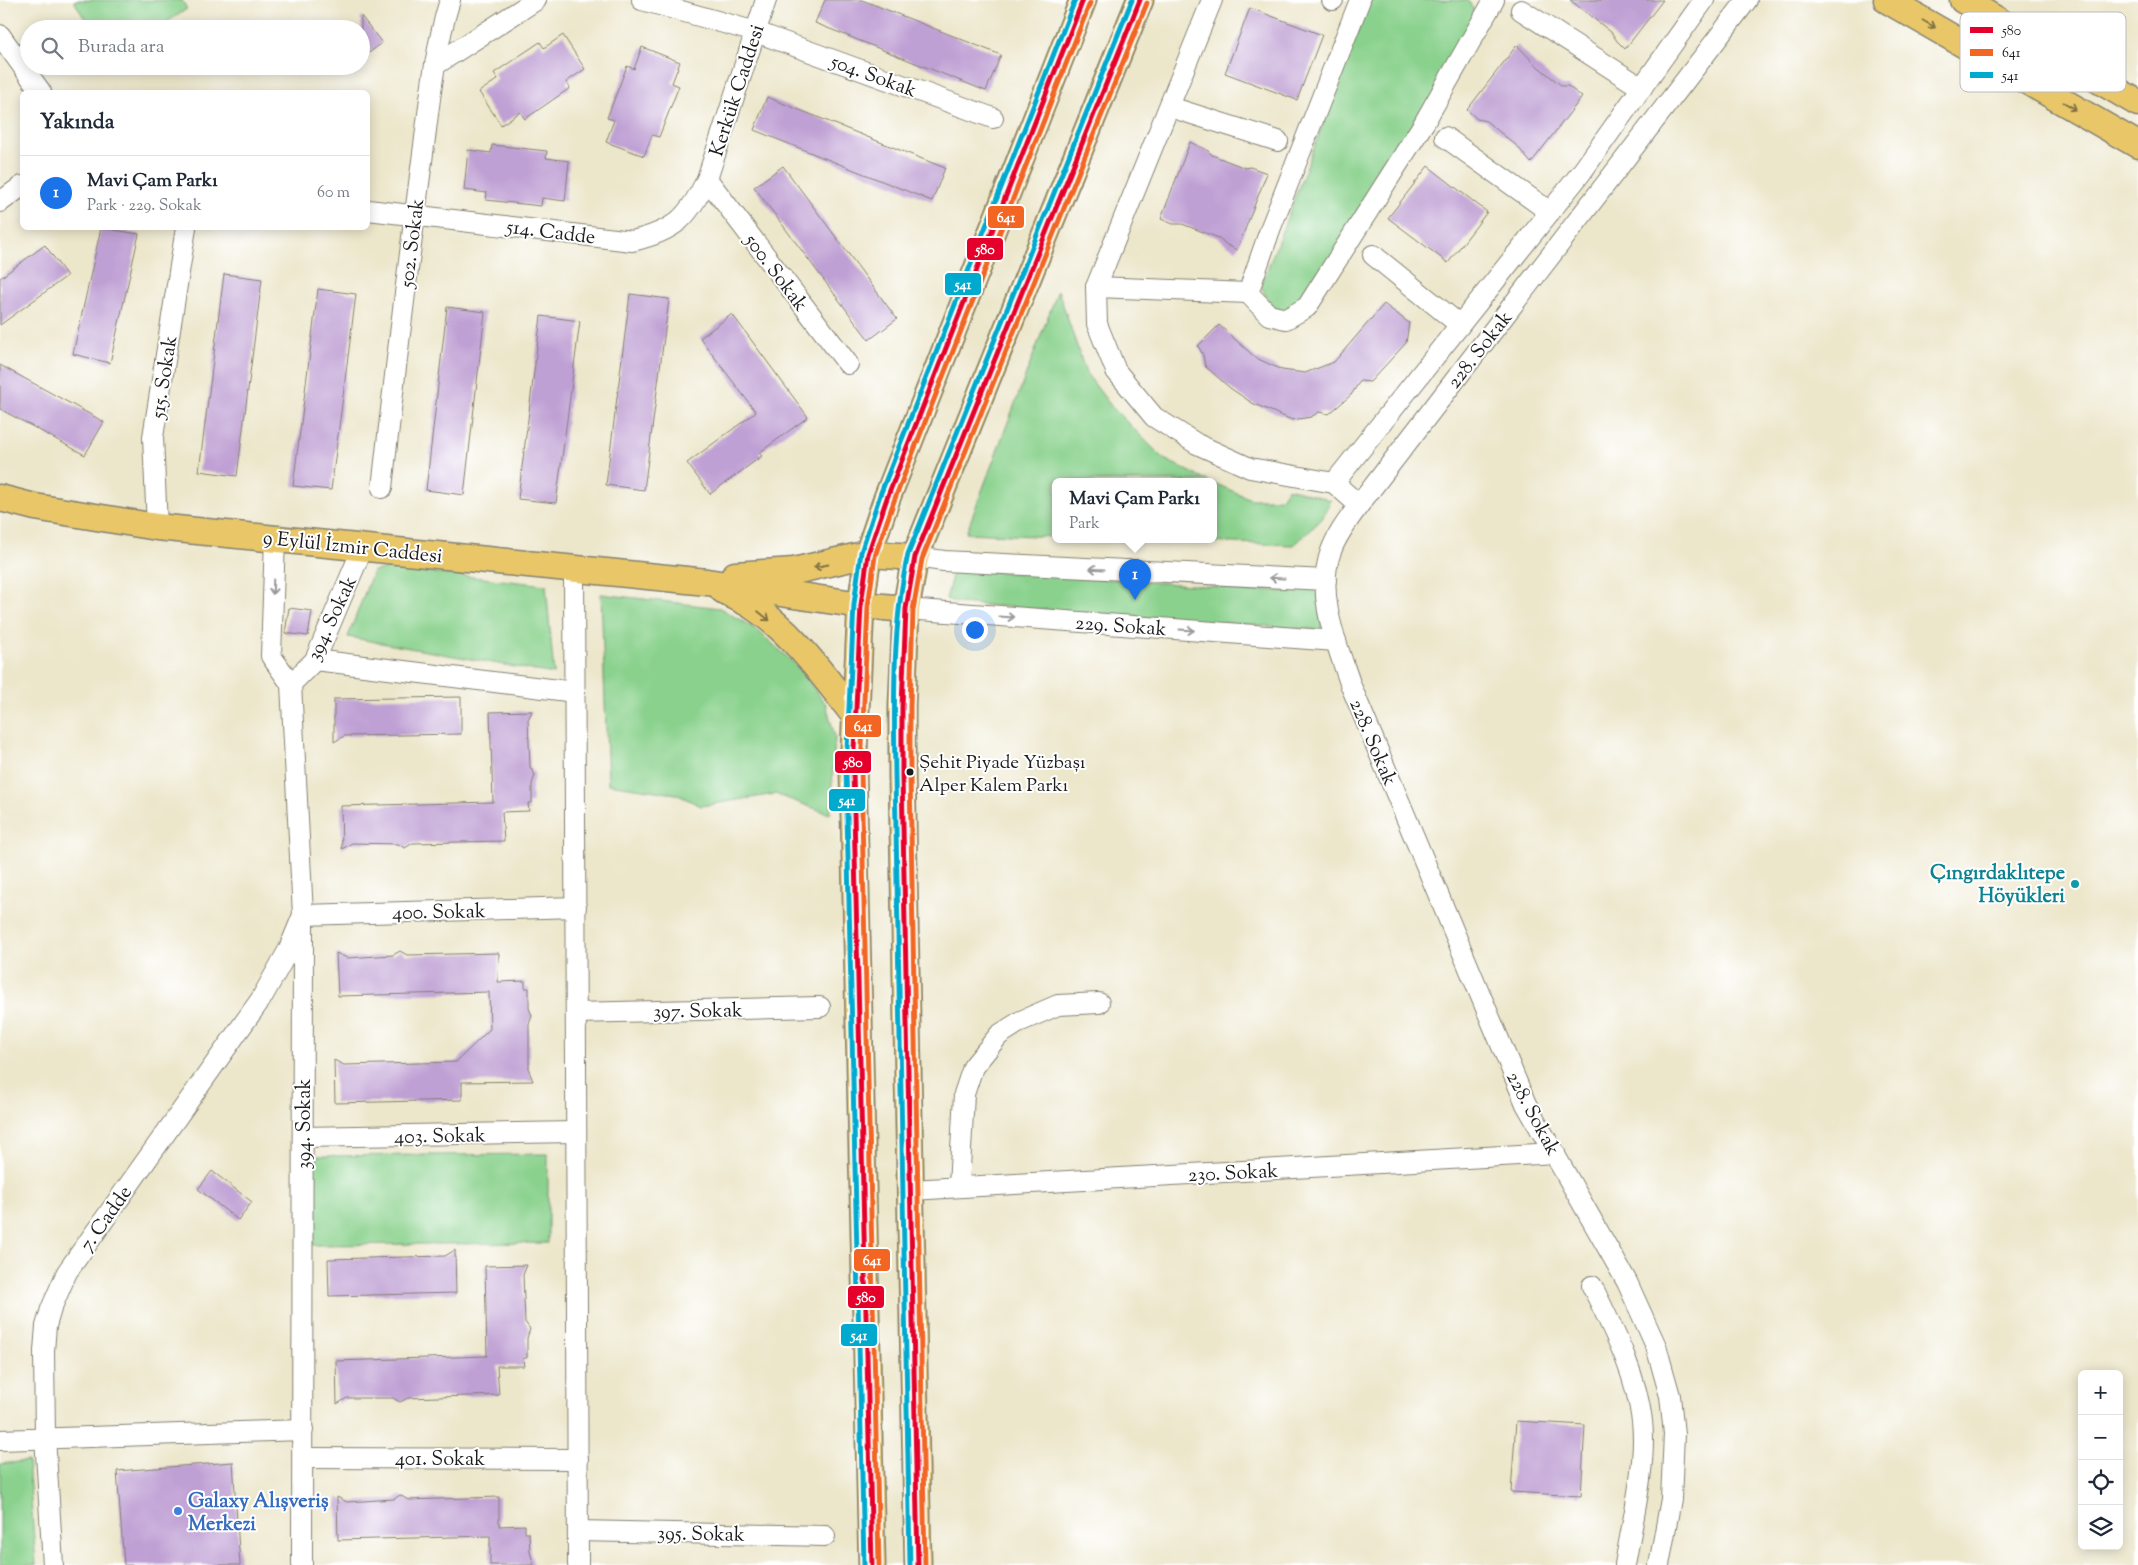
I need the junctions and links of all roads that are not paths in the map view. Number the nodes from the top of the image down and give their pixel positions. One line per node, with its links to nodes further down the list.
1 (450, 0): 20 (street, 502. Sokak)
2 (536, 0): 20 (street)
3 (642, 0): 16 (street, 504. Sokak)
4 (766, 0): 16 (street, Kerkük Caddesi)
5 (1084, 0): 51 (main road)
6 (1140, 0): 52 (main road)
7 (1212, 0): 27 (street)
8 (1360, 0): 41 (street)
9 (1704, 0): 22 (street)
10 (1747, 0): 47 (street, 228. Sokak)
11 (1887, 0): 18 (main road, one-way to 18)
12 (1963, 0): 15 (main road)
13 (1486, 4): 41 (street)
14 (1521, 10): 22 (street)
15 (1983, 12)
16 (756, 32): 28 (street, 504. Sokak); 32 (street, Kerkük Caddesi)
17 (0, 35): 19 (street)
18 (1960, 42)
19 (20, 63)
20 (435, 65): 37 (street, 502. Sokak)
21 (29, 75): 23 (street)
22 (1642, 88): 36 (street)
23 (40, 90)
24 (2046, 92): 31 (main road, one-way to 31)
25 (2119, 92): 26 (main road)
26 (2138, 103)
27 (1170, 107): 30 (street); 40 (street)
28 (993, 118)
29 (1446, 137): 36 (street)
30 (1278, 141)
31 (2138, 145)
32 (707, 179): 37 (street, 514. Cadde); 43 (street, 500. Sokak)
33 (20, 187): 34 (street)
34 (0, 202)
35 (370, 210): 37 (street, 514. Cadde)
36 (1550, 212): 42 (street)
37 (414, 216): 45 (street, 502. Sokak)
38 (186, 230): 48 (street, 515. Sokak)
39 (1373, 255): 42 (street)
40 (1096, 286): 41 (street); 44 (street)
41 (1248, 292)
42 (1460, 325): 44 (street)
43 (848, 364)
44 (1334, 483): 47 (street)
45 (382, 488)
46 (0, 498): 48 (main road, 9 Eylül İzmir Caddesi)
47 (1359, 505): 54 (street, 228. Sokak)
48 (157, 526): 49 (main road, 9 Eylül İzmir Caddesi)
49 (275, 538): 50 (main road, 9 Eylül İzmir Caddesi); 60 (street, 394. Sokak, one-way to 60)
50 (363, 547): 53 (main road, 9 Eylül İzmir Caddesi); 59 (street, 394. Sokak)
51 (868, 554): 52 (main road, 9 Eylül İzmir Caddesi); 55 (main road, 9 Eylül İzmir Caddesi, one-way to 55); 56 (main road)
52 (915, 557): 54 (street, one-way to 52); 57 (main road)
53 (574, 568): 55 (main road, 9 Eylül İzmir Caddesi); 61 (street)
54 (1326, 580): 58 (street, 228. Sokak)
55 (707, 582): 56 (main road, 9 Eylül İzmir Caddesi); 62 (main road, 9 Eylül İzmir Caddesi, one-way to 62)
56 (861, 605): 57 (main road, 9 Eylül İzmir Caddesi); 62 (main road)
57 (906, 609): 58 (street, 229. Sokak, one-way to 58); 72 (main road)
58 (1336, 641): 70 (street, 228. Sokak)
59 (315, 660): 60 (street, 394. Sokak); 61 (street)
60 (291, 684): 64 (street, 394. Sokak)
61 (575, 692): 63 (street)
62 (856, 717): 84 (main road)
63 (576, 908): 64 (street, 400. Sokak); 67 (street)
64 (303, 915): 69 (street, 394. Sokak); 75 (street, 7. Cadde)
65 (1099, 1002): 71 (street)
66 (820, 1007): 67 (street, 397. Sokak)
67 (576, 1013): 68 (street)
68 (576, 1132): 69 (street, 403. Sokak); 78 (street)
69 (303, 1137): 74 (street, 394. Sokak)
70 (1555, 1153): 71 (street, 230. Sokak); 87 (street, 228. Sokak)
71 (959, 1187): 72 (street, 230. Sokak)
72 (911, 1190): 85 (main road)
73 (1592, 1286): 86 (street)
74 (303, 1430): 75 (street); 77 (street, 394. Sokak)
75 (45, 1437): 76 (street); 81 (street, 7. Cadde)
76 (0, 1440)
77 (303, 1458): 78 (street, 401. Sokak); 82 (street, 394. Sokak)
78 (578, 1459): 79 (street)
79 (578, 1531): 80 (street, 395. Sokak); 83 (street)
80 (825, 1536)
81 (53, 1565)
82 (302, 1565)
83 (578, 1565)
84 (872, 1565)
85 (918, 1565)
86 (1625, 1565)
87 (1659, 1565)

